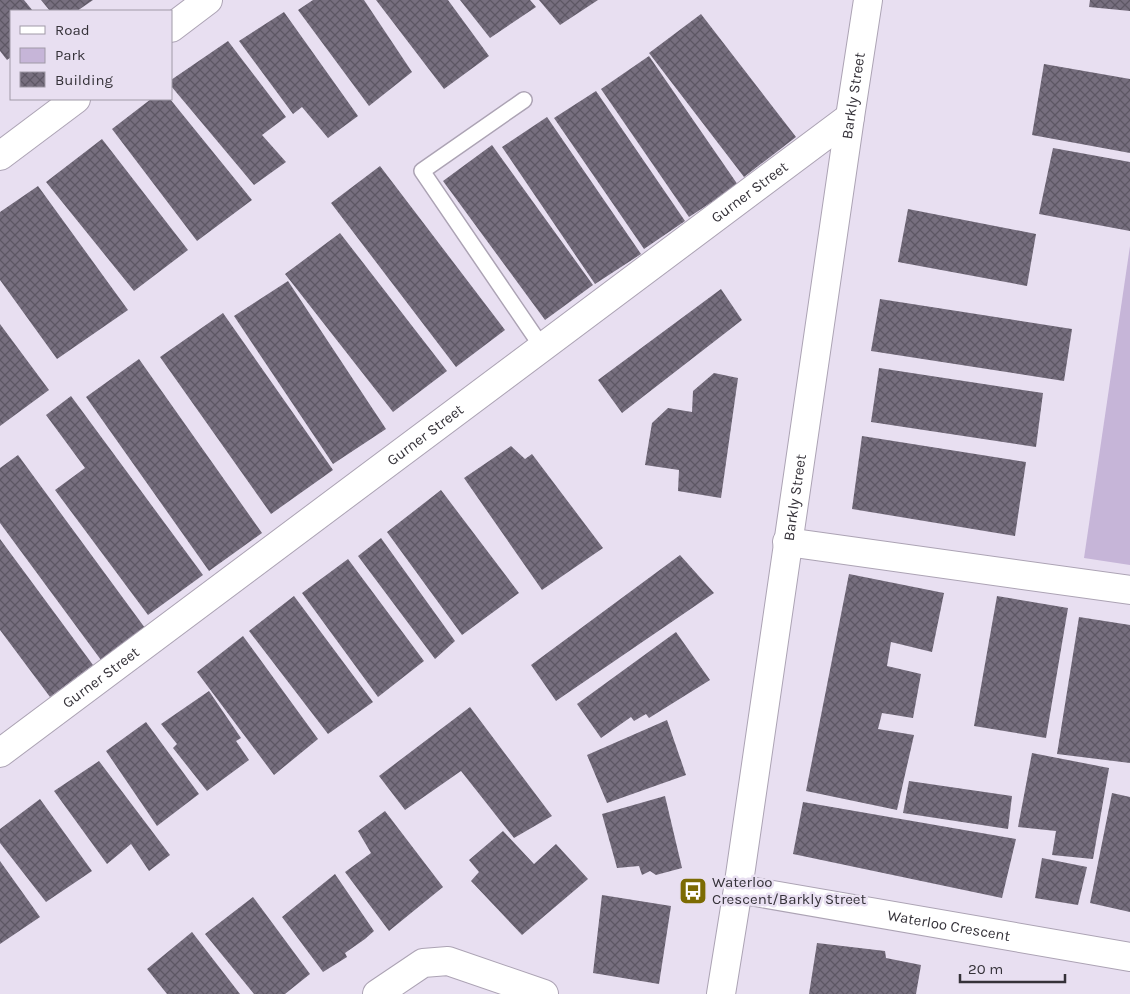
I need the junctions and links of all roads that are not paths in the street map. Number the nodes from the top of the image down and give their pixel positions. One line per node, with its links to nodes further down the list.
1 (208, 0): 3 (street)
2 (868, 0): 6 (street, Barkly Street)
3 (172, 27)
4 (75, 100): 7 (street)
5 (524, 100): 8 (lane)
6 (850, 117): 8 (street, Gurner Street); 9 (street, Barkly Street)
7 (0, 156)
8 (542, 347): 11 (street, Gurner Street)
9 (787, 542): 10 (street); 12 (street, Barkly Street)
10 (1130, 590)
11 (0, 753)
12 (738, 889): 13 (street, Waterloo Crescent); 16 (street, Barkly Street)
13 (1130, 957)
14 (377, 994): 15 (street)
15 (544, 994)
16 (721, 994)

